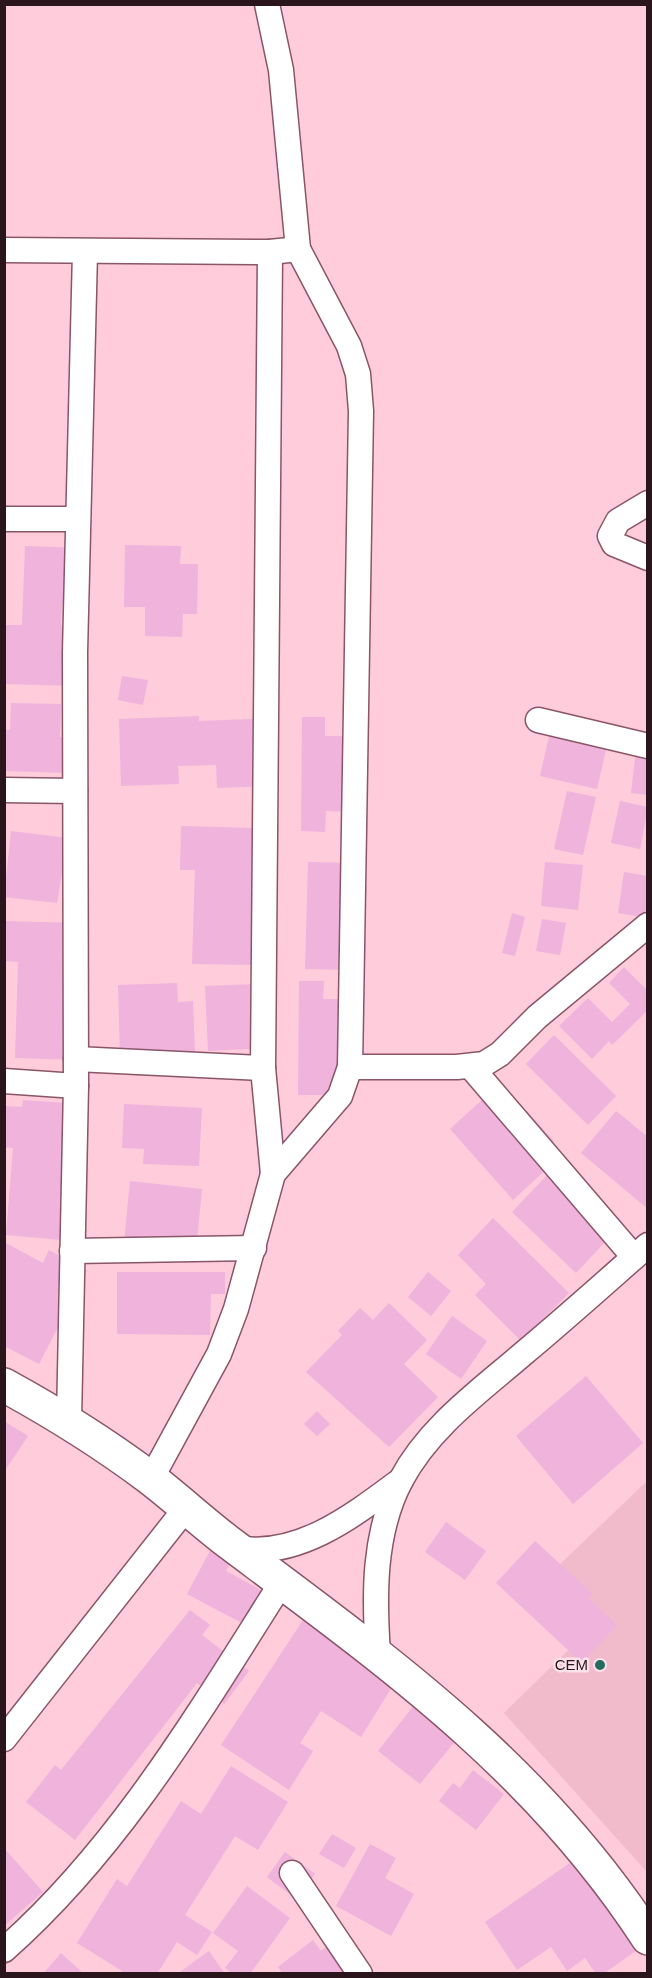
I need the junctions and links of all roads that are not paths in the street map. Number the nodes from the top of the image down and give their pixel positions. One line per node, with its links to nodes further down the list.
1 (267, 4): 2 (street)
2 (298, 249): 5 (street); 16 (street)
3 (4, 250): 4 (street)
4 (85, 252): 5 (street); 8 (street)
5 (270, 252): 18 (street)
6 (648, 504): 9 (street)
7 (4, 519): 8 (street)
8 (77, 519): 13 (street)
9 (648, 558)
10 (538, 720): 11 (street)
11 (648, 746)
12 (4, 790): 13 (street)
13 (75, 790): 15 (street)
14 (648, 925): 17 (street)
15 (76, 1059): 18 (street); 20 (street)
16 (350, 1067): 17 (street); 21 (street)
17 (471, 1067): 24 (street)
18 (263, 1068): 21 (street)
19 (4, 1081): 20 (street)
20 (76, 1086): 23 (street)
21 (273, 1174): 22 (street)
22 (254, 1248): 23 (street); 27 (street)
23 (72, 1251): 26 (street)
24 (641, 1251): 28 (street)
25 (4, 1385): 26 (street)
26 (69, 1420): 27 (street)
27 (151, 1479): 29 (street)
28 (401, 1480): 30 (street); 32 (street)
29 (186, 1508): 30 (street); 33 (street)
30 (236, 1548): 31 (street)
31 (282, 1582): 32 (street); 36 (street)
32 (378, 1654): 35 (street)
33 (4, 1738)
34 (292, 1873): 37 (street)
35 (648, 1938)
36 (4, 1950)
37 (360, 1974)

